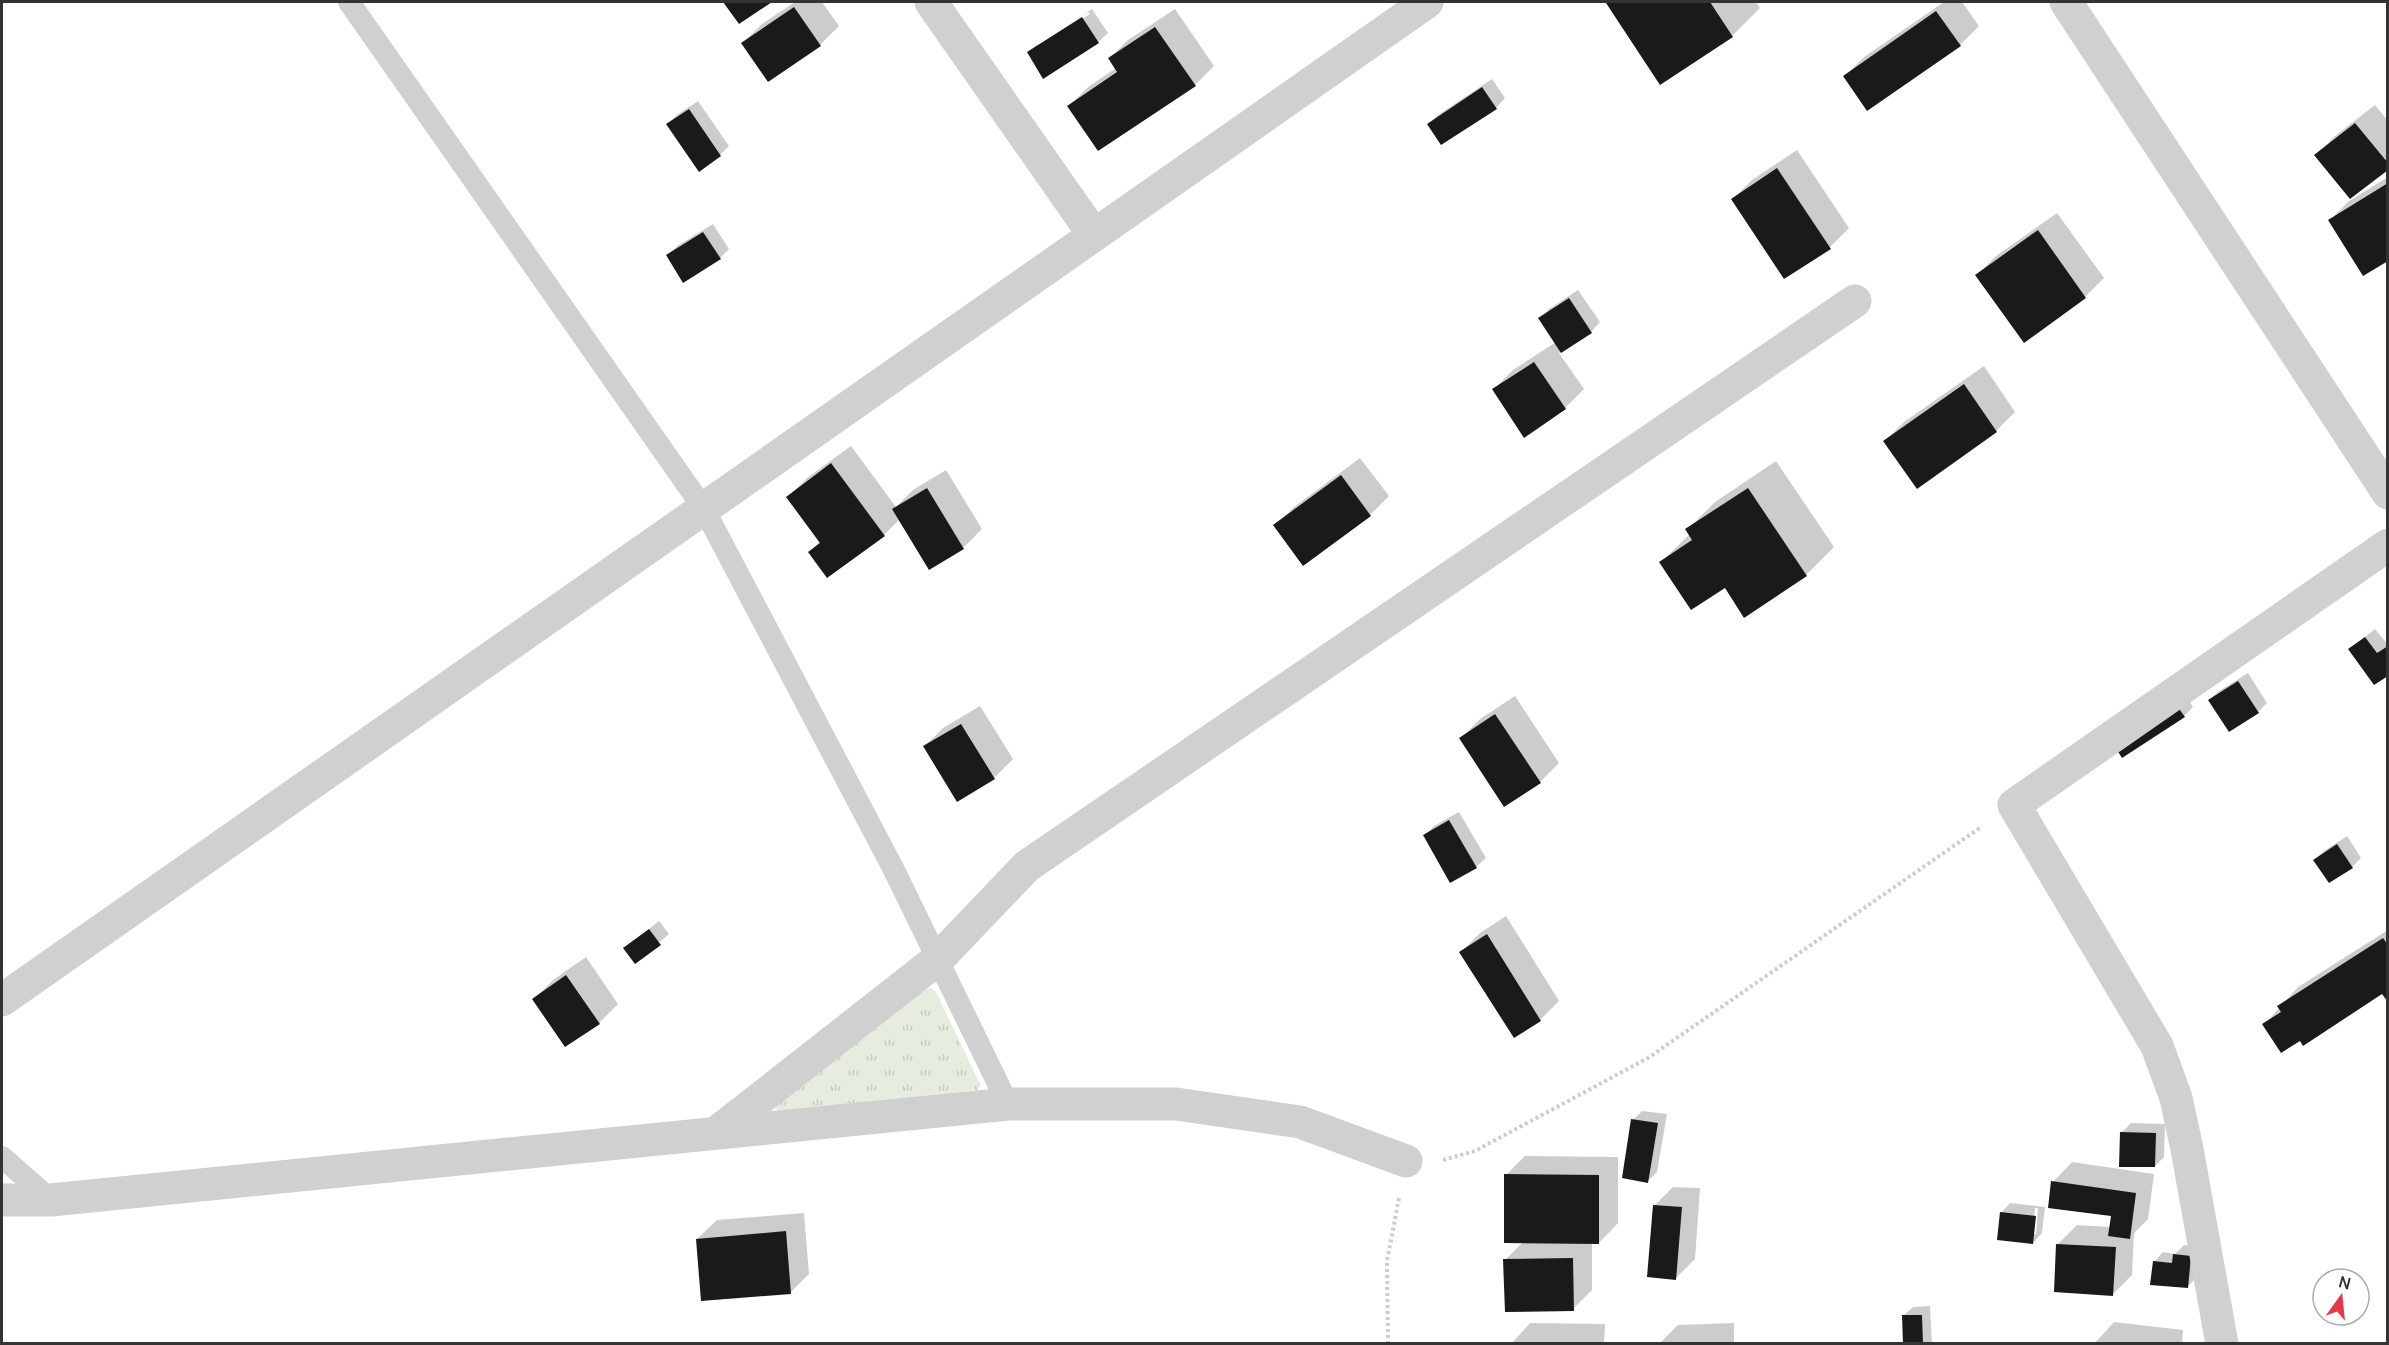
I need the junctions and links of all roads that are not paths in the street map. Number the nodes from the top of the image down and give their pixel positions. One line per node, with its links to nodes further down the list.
1 (349, 2): 8 (lane)
2 (931, 2): 5 (street)
3 (1427, 2): 5 (street)
4 (2066, 2): 7 (street)
5 (1094, 236): 8 (street)
6 (1855, 301): 10 (street)
7 (2388, 493)
8 (704, 509): 10 (lane); 11 (street)
9 (2388, 545): 18 (street)
10 (938, 959): 12 (lane); 13 (street)
11 (2, 1000)
12 (1008, 1104): 13 (street); 15 (street)
13 (716, 1132): 17 (street)
14 (2, 1157): 17 (lane)
15 (1406, 1161)
16 (2, 1200): 17 (street)
17 (51, 1200)
18 (2222, 1344)

